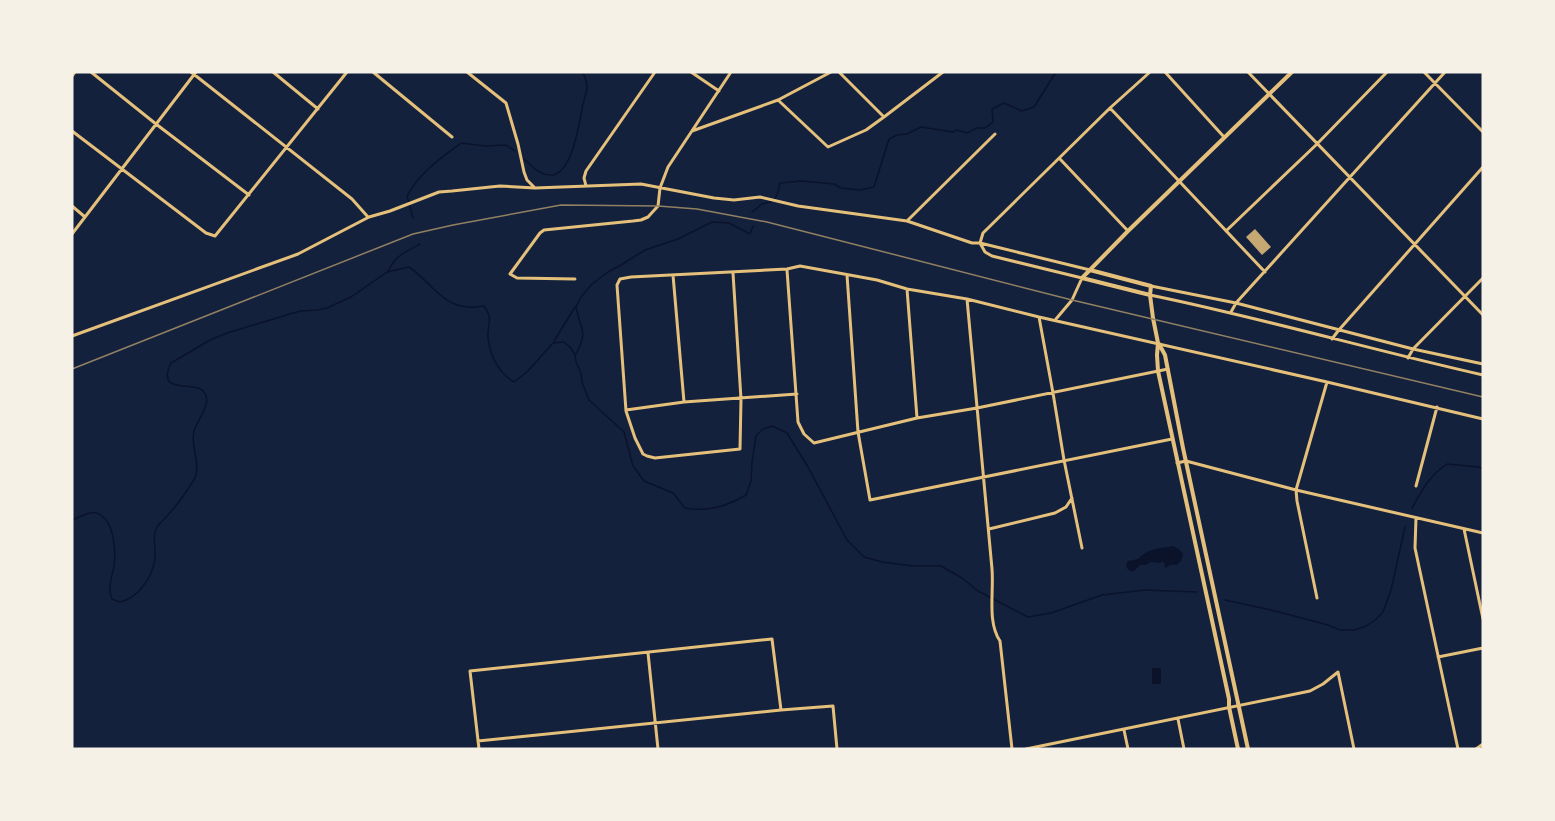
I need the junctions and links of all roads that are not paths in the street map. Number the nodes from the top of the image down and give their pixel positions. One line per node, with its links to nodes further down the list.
1 (75, 72): 22 (street)
2 (92, 72): 31 (street)
3 (273, 72): 29 (street)
4 (347, 72): 29 (street)
5 (373, 72): 36 (street)
6 (466, 72): 46 (street)
7 (655, 72): 45 (street)
8 (691, 72): 25 (street)
9 (731, 72): 25 (street)
10 (831, 72): 27 (street)
11 (839, 72): 30 (street)
12 (930, 72): 23 (street)
13 (943, 72): 23 (street)
14 (1150, 72): 28 (street)
15 (1165, 72): 37 (street)
16 (1248, 72): 26 (street)
17 (1292, 72): 26 (street)
18 (1387, 72): 38 (street)
19 (1424, 72): 24 (street)
20 (1445, 72): 24 (street)
21 (194, 73): 31 (street); 39 (street)
22 (72, 76)
23 (936, 77): 30 (street)
24 (1435, 83): 34 (street); 43 (street)
25 (719, 91): 33 (street)
26 (1269, 94): 37 (street); 38 (street)
27 (778, 100): 30 (street); 33 (street)
28 (1110, 108): 40 (street); 44 (street)
29 (318, 109): 39 (street)
30 (884, 117)
31 (156, 124): 42 (street); 48 (street)
32 (72, 131): 42 (street)
33 (692, 131): 47 (street)
34 (1483, 132)
35 (995, 134): 52 (street)
36 (452, 137)
37 (1224, 137): 44 (street)
38 (1317, 144): 43 (street); 54 (street)
39 (287, 147): 48 (street); 51 (street)
40 (1060, 159): 53 (street); 56 (street)
41 (1483, 167): 57 (street)
42 (121, 169): 48 (street); 50 (street)
43 (1351, 177): 57 (street); 60 (street)
44 (1179, 181): 53 (street); 54 (street)
45 (586, 187): 46 (street); 47 (street)
46 (536, 188): 51 (street)
47 (660, 188): 52 (street); 66 (street)
48 (249, 195)
49 (72, 206): 50 (street)
50 (85, 217): 55 (street)
51 (369, 217): 78 (street)
52 (907, 221): 56 (street)
53 (1128, 231): 59 (street)
54 (1226, 231): 60 (street)
55 (72, 234)
56 (980, 243): 59 (street); 64 (street)
57 (1414, 244): 70 (street); 77 (street)
58 (787, 269): 61 (street); 63 (street); 89 (street)
59 (1090, 270): 64 (street); 67 (street)
60 (1265, 272): 72 (street)
61 (733, 273): 62 (street); 90 (street)
62 (674, 275): 91 (street); 94 (street)
63 (847, 275): 68 (street); 97 (street)
64 (1082, 278): 69 (street); 76 (street)
65 (1483, 278): 70 (street)
66 (575, 279)
67 (1151, 285): 69 (street); 72 (street)
68 (907, 289): 71 (street); 95 (street)
69 (1150, 295): 73 (street); 80 (street)
70 (1465, 296): 74 (street); 81 (street)
71 (967, 299): 75 (street); 93 (street)
72 (1236, 303): 73 (street); 77 (street)
73 (1231, 313): 79 (street)
74 (1483, 315)
75 (1039, 317): 76 (street); 88 (street)
76 (1056, 320): 80 (street)
77 (1338, 331): 79 (street); 81 (street)
78 (72, 336)
79 (1332, 339): 82 (street)
80 (1158, 343): 84 (street); 85 (street); 87 (street)
81 (1413, 349): 82 (street); 83 (street)
82 (1408, 358): 86 (street)
83 (1483, 364)
84 (1168, 369): 85 (street); 100 (street)
85 (1158, 371): 88 (street); 98 (street)
86 (1483, 375)
87 (1327, 382): 92 (street); 104 (street)
88 (1053, 393): 93 (street); 99 (street)
89 (797, 394): 90 (street); 97 (street)
90 (741, 399): 91 (street); 94 (street)
91 (684, 402): 94 (street)
92 (1437, 407): 96 (street); 103 (street)
93 (977, 408): 95 (street); 102 (street)
94 (626, 411)
95 (917, 418): 97 (street)
96 (1483, 419)
97 (858, 432): 102 (street)
98 (1172, 439): 99 (street); 101 (street)
99 (1064, 460): 102 (street); 105 (street)
100 (1186, 461): 101 (street); 104 (street); 116 (street)
101 (1177, 463): 117 (street)
102 (983, 477): 107 (street)
103 (1416, 486)
104 (1296, 490): 106 (street); 111 (street)
105 (1072, 498): 107 (street); 110 (street)
106 (1416, 518): 108 (street); 115 (street)
107 (988, 529): 127 (street)
108 (1464, 529): 109 (street); 112 (street)
109 (1483, 533)
110 (1082, 548)
111 (1317, 598)
112 (1483, 619)
113 (1483, 648): 115 (street)
114 (648, 653): 118 (street); 120 (street); 122 (street)
115 (1438, 657): 134 (street)
116 (1239, 705): 117 (street); 132 (street); 133 (street)
117 (1229, 707): 119 (street); 131 (street)
118 (781, 710): 120 (street); 126 (street)
119 (1178, 719): 121 (street); 130 (street)
120 (656, 723): 122 (street); 125 (street)
121 (1124, 730): 128 (street); 129 (street)
122 (478, 741): 124 (street)
123 (1483, 744): 135 (street)
124 (479, 749)
125 (658, 749)
126 (837, 749)
127 (1012, 749)
128 (1026, 749)
129 (1128, 749)
130 (1184, 749)
131 (1238, 749)
132 (1248, 749)
133 (1354, 749)
134 (1458, 749)
135 (1476, 749)

